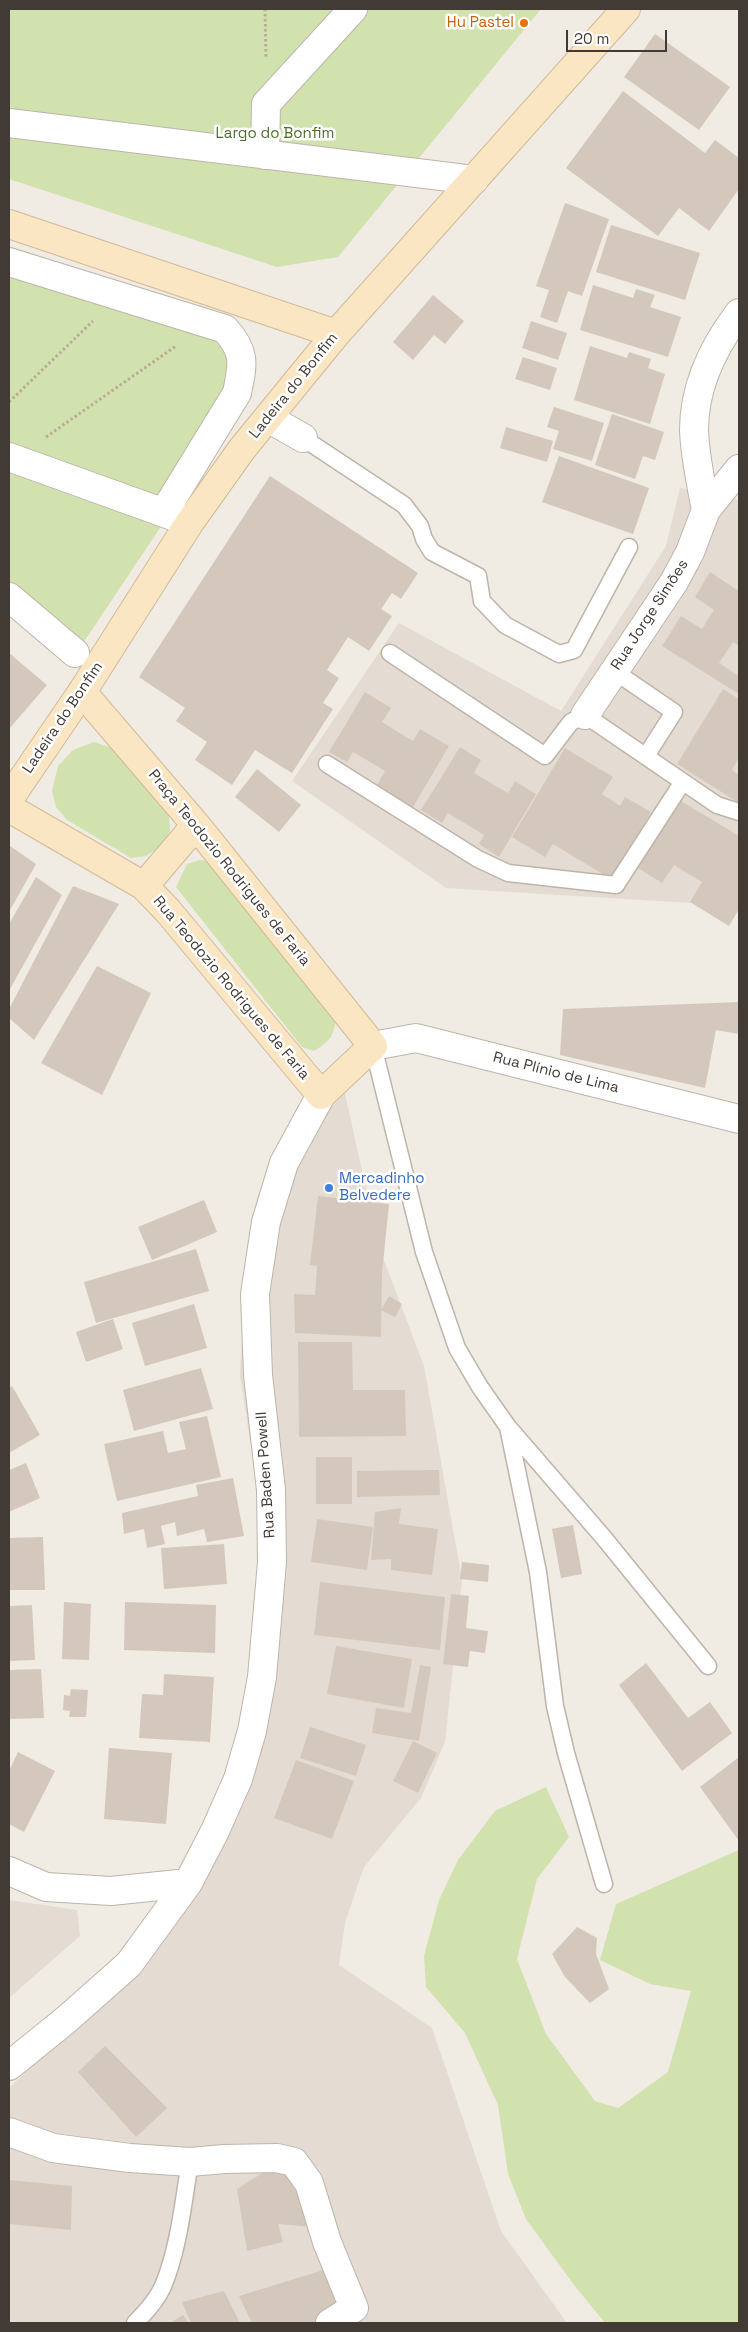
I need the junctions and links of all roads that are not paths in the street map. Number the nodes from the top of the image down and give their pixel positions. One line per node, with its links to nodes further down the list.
1 (353, 9): 4 (street)
2 (626, 9): 5 (street, Ladeira do Bonfim)
3 (9, 123): 4 (street)
4 (265, 154): 5 (street)
5 (474, 180): 9 (street, Ladeira do Bonfim)
6 (9, 224): 9 (street)
7 (9, 262): 15 (street)
8 (739, 313): 14 (street)
9 (336, 334): 10 (street, Ladeira do Bonfim)
10 (268, 418): 11 (street); 16 (street, Ladeira do Bonfim)
11 (303, 438): 17 (lane)
12 (12, 458): 15 (street)
13 (739, 469): 14 (street, Rua Jorge Simões)
14 (706, 510): 21 (street, Rua Jorge Simões)
15 (164, 512): 16 (street)
16 (190, 522): 22 (street, Ladeira do Bonfim)
17 (629, 547)
18 (9, 597): 19 (street)
19 (75, 653)
20 (390, 653): 23 (lane)
21 (614, 671): 23 (street, Rua Jorge Simões); 24 (lane)
22 (82, 692): 27 (street, Ladeira do Bonfim); 30 (street, Praça Teodozio Rodrigues de Faria)
23 (585, 714): 24 (lane)
24 (646, 756): 26 (lane)
25 (328, 764): 26 (lane)
26 (682, 783): 29 (lane)
27 (9, 798)
28 (9, 808): 31 (street, Rua Teodozio Rodrigues de Faria)
29 (739, 812)
30 (196, 825): 31 (street); 32 (street, Praça Teodozio Rodrigues de Faria)
31 (144, 886): 33 (street, Rua Teodozio Rodrigues de Faria)
32 (373, 1046): 33 (street); 34 (street, Rua Plínio de Lima); 35 (lane)
33 (321, 1095): 38 (street, Rua Baden Powell)
34 (739, 1119)
35 (508, 1427): 36 (lane); 39 (lane)
36 (708, 1666)
37 (9, 1871): 38 (street)
38 (188, 1884): 40 (street, Rua Baden Powell)
39 (604, 1884)
40 (9, 2066)
41 (9, 2132): 42 (street)
42 (190, 2162): 43 (lane); 44 (street)
43 (135, 2323)
44 (330, 2323)

